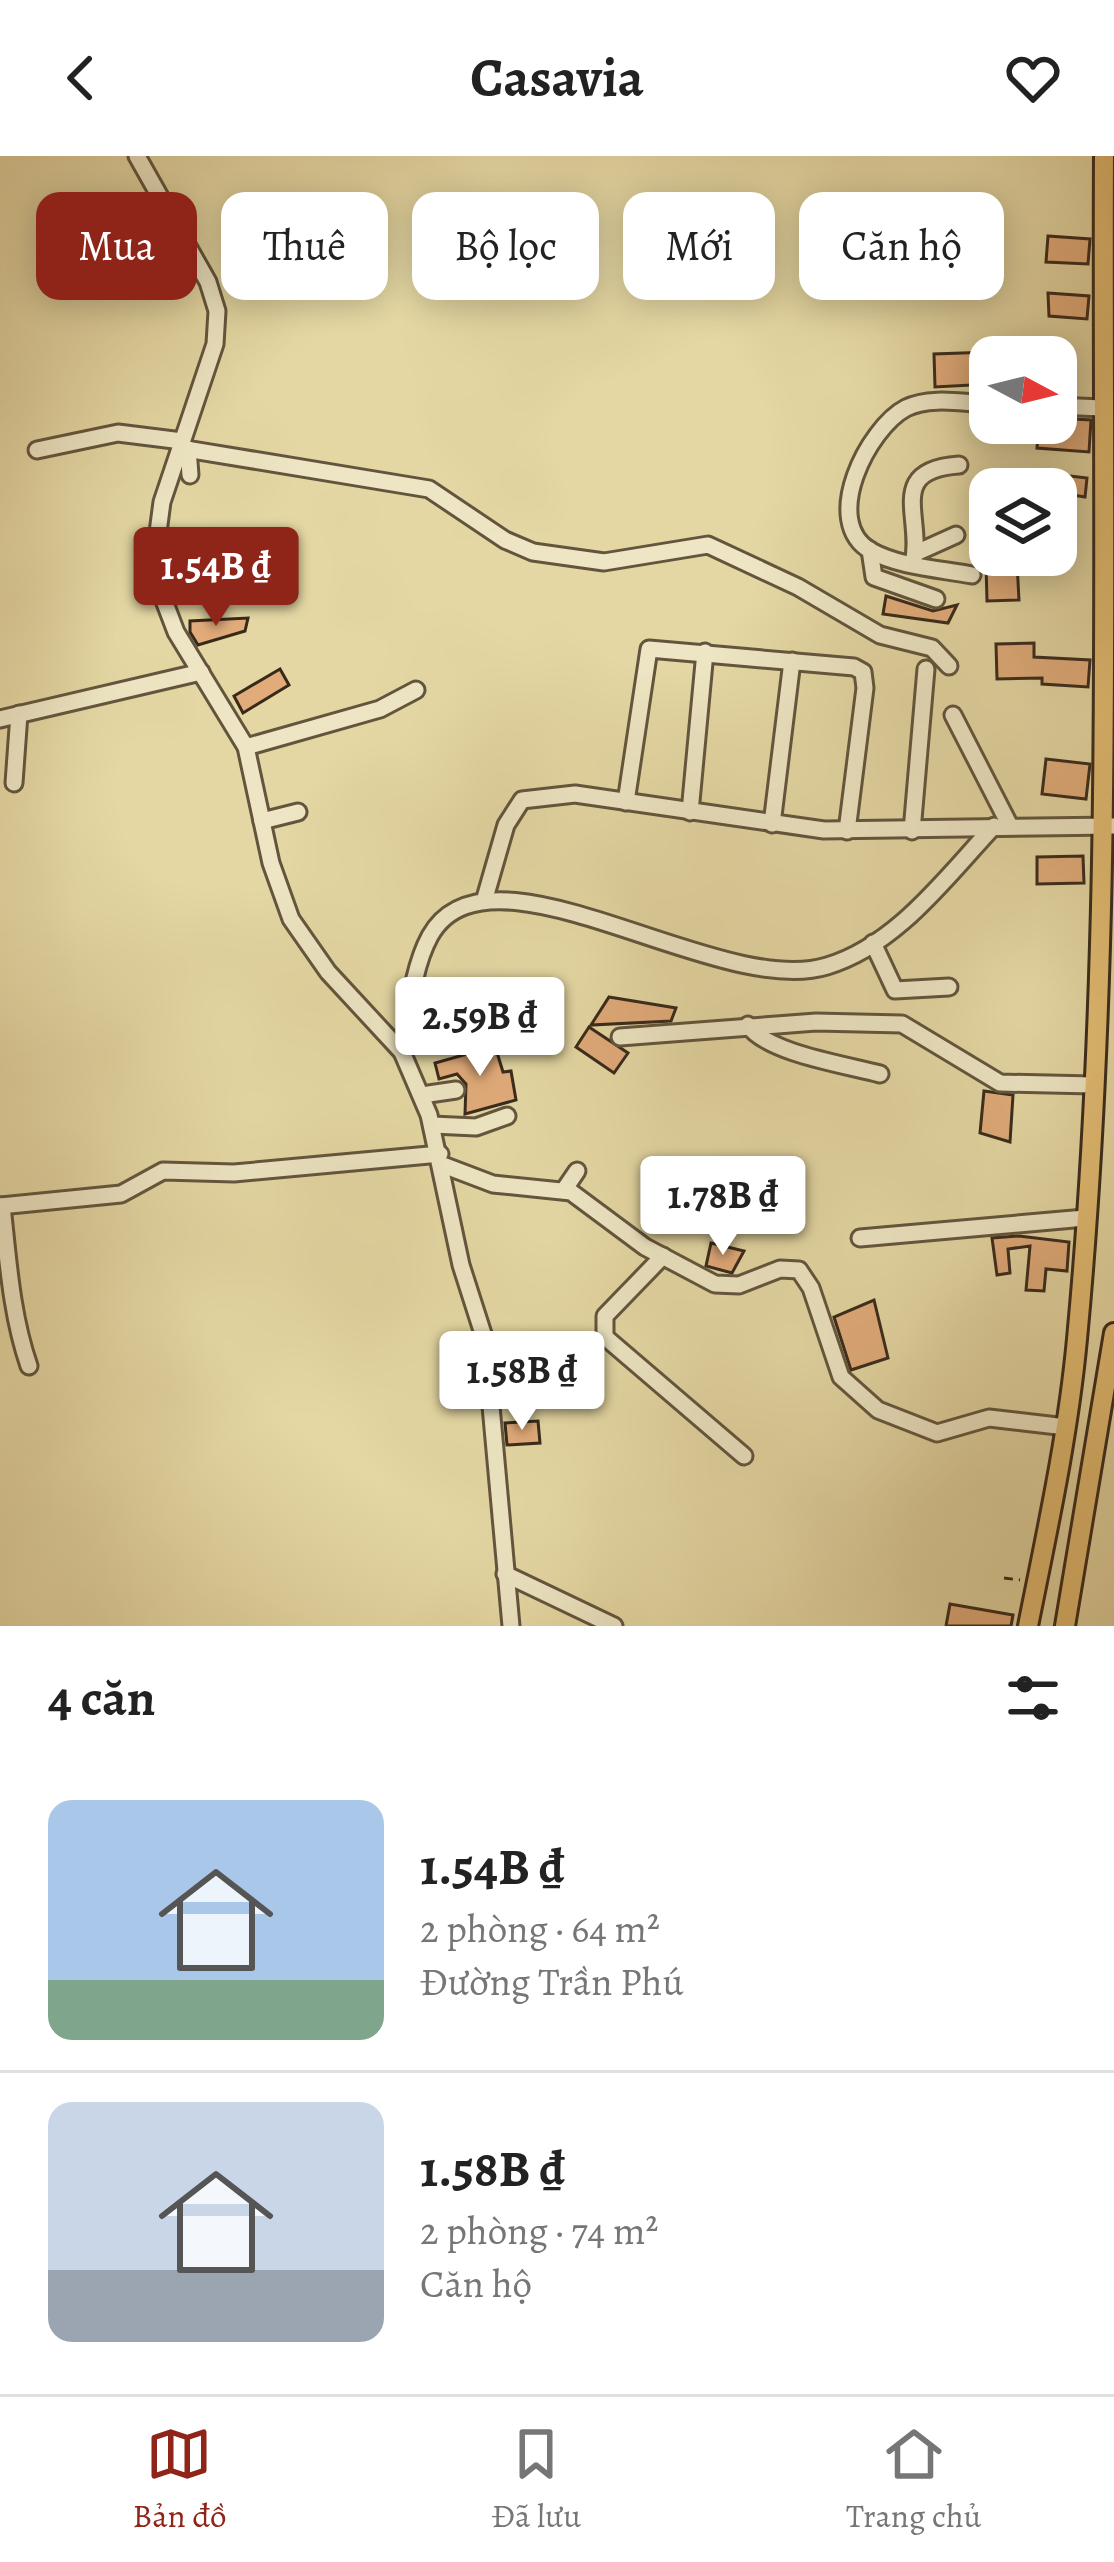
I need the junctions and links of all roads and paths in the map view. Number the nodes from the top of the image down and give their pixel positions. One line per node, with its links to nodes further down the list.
1 (137, 156): 6 (street)
2 (1104, 156): 5 (main road)
3 (969, 403): 12 (street)
4 (1077, 407): 5 (street)
5 (1102, 408): 8 (main road)
6 (183, 446): 7 (street); 10 (street); 18 (street); 20 (street)
7 (37, 450)
8 (1108, 452): 33 (main road)
9 (959, 465): 13 (street)
10 (190, 475)
11 (956, 535): 13 (street)
12 (870, 550): 13 (street); 15 (street)
13 (915, 558): 14 (street)
14 (969, 574)
15 (936, 598)
16 (705, 652): 17 (street); 27 (street); 29 (street)
17 (792, 661): 31 (street); 34 (street)
18 (949, 666)
19 (926, 669): 35 (street)
20 (201, 672): 22 (street); 25 (street)
21 (416, 690): 25 (street)
22 (19, 714): 24 (street); 26 (street)
23 (953, 715): 32 (street)
24 (0, 719)
25 (246, 747): 30 (street)
26 (14, 783)
27 (626, 802): 29 (street); 36 (street)
28 (298, 812): 30 (street)
29 (690, 812): 31 (street)
30 (262, 821): 41 (street)
31 (772, 824): 34 (street)
32 (1002, 826): 33 (street); 35 (street); 37 (street)
33 (1107, 826): 43 (main road)
34 (847, 831): 35 (street)
35 (912, 831)
36 (485, 898): 37 (street); 41 (street)
37 (873, 943): 38 (street)
38 (949, 987)
39 (748, 1025): 40 (street); 42 (street); 43 (street)
40 (620, 1037)
41 (402, 1052): 45 (street)
42 (880, 1074)
43 (1094, 1085): 52 (main road)
44 (456, 1090): 45 (street)
45 (422, 1095): 47 (street)
46 (507, 1116): 47 (street)
47 (432, 1125): 48 (street)
48 (442, 1160): 50 (street); 51 (street); 62 (street)
49 (578, 1171): 50 (street)
50 (564, 1190): 55 (street)
51 (1, 1206): 54 (street)
52 (1085, 1218): 53 (street); 57 (main road)
53 (860, 1238)
54 (3, 1239): 58 (street)
55 (663, 1256): 60 (street); 61 (street)
56 (1114, 1333): 59 (main road)
57 (1074, 1362): 59 (main road); 60 (main road)
58 (28, 1366)
59 (1110, 1369): 68 (main road)
60 (1066, 1427): 64 (main road)
61 (744, 1456)
62 (505, 1574): 65 (street); 66 (street)
63 (1004, 1578): 64 (path)
64 (1036, 1583): 67 (main road)
65 (512, 1626)
66 (614, 1626)
67 (1028, 1626)
68 (1065, 1626)

